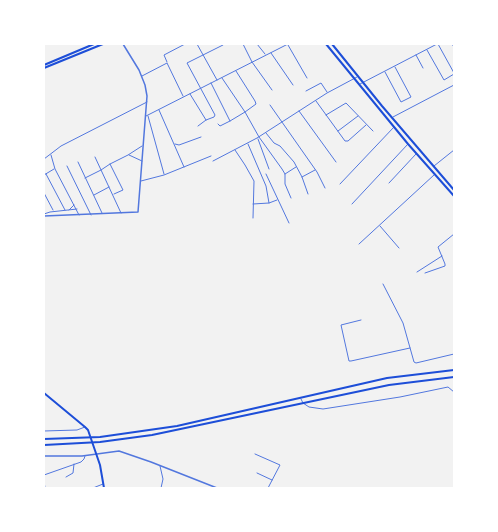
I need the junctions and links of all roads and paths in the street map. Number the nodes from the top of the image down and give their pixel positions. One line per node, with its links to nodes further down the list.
1 (94, 44): 13 (main road)
2 (103, 44): 18 (main road)
3 (123, 44): 32 (street)
4 (185, 44): 24 (street)
5 (197, 44): 21 (street)
6 (243, 44): 23 (street)
7 (256, 44): 22 (street)
8 (288, 44): 19 (street); 35 (street)
9 (326, 44): 36 (main road)
10 (332, 44): 33 (main road)
11 (437, 44): 16 (street); 31 (street)
12 (452, 44): 15 (street)
13 (87, 45): 17 (main road)
14 (223, 45): 21 (street)
15 (454, 47)
16 (426, 49): 20 (street); 31 (street)
17 (79, 50): 18 (main road); 25 (main road)
18 (81, 53): 27 (main road)
19 (271, 53): 22 (street); 40 (street)
20 (416, 54): 26 (street); 28 (street)
21 (203, 55): 37 (street); 43 (street)
22 (266, 55): 23 (street)
23 (252, 62): 29 (street); 44 (street)
24 (167, 63): 32 (street); 48 (street)
25 (44, 64)
26 (395, 66): 30 (street); 30 (street)
27 (44, 68)
28 (423, 68)
29 (235, 71): 34 (street); 54 (street)
30 (385, 72): 39 (street)
31 (454, 74)
32 (141, 76): 50 (street)
33 (358, 76): 36 (street); 39 (main road)
34 (222, 77): 37 (street); 54 (street)
35 (307, 78)
36 (354, 78): 41 (main road); 47 (street)
37 (217, 80): 38 (street)
38 (211, 82): 43 (street); 60 (street)
39 (363, 83): 41 (street); 58 (main road)
40 (293, 85)
41 (360, 85): 65 (main road)
42 (454, 85): 58 (street)
43 (201, 88): 46 (street); 59 (street)
44 (272, 90)
45 (306, 91): 47 (street)
46 (190, 93): 48 (street); 59 (street)
47 (327, 93): 49 (street)
48 (184, 96): 52 (street)
49 (315, 100): 53 (street); 56 (street)
50 (147, 102): 55 (street); 78 (street)
51 (270, 105): 61 (street)
52 (158, 109): 55 (street); 72 (street)
53 (299, 111): 61 (street); 86 (street)
54 (245, 112): 60 (street); 70 (street)
55 (147, 115): 74 (street); 101 (street)
56 (326, 116): 57 (street); 66 (street)
57 (359, 116): 63 (street); 66 (street)
58 (392, 118): 89 (main road)
59 (206, 120): 64 (street)
60 (230, 121): 62 (street)
61 (281, 122): 68 (street); 95 (street)
62 (218, 124)
63 (366, 125): 66 (street); 67 (street)
64 (198, 126)
65 (394, 127): 73 (main road); 106 (street)
66 (337, 131)
67 (373, 131)
68 (266, 132): 70 (street); 90 (street)
69 (201, 137): 72 (street)
70 (258, 138): 71 (street); 93 (street); 98 (street)
71 (248, 143): 75 (street); 117 (street)
72 (174, 144): 91 (street)
73 (408, 144): 77 (main road); 119 (street)
74 (144, 145): 79 (street); 83 (street)
75 (235, 150): 84 (street); 118 (street)
76 (454, 150): 89 (street)
77 (416, 153): 99 (main road); 105 (street)
78 (51, 154): 82 (street); 92 (street)
79 (128, 155): 83 (street); 87 (street)
80 (211, 156): 91 (street)
81 (95, 157): 94 (street)
82 (44, 159)
83 (142, 161): 104 (street)
84 (213, 161)
85 (78, 162): 102 (street)
86 (336, 162)
87 (110, 164): 94 (street); 111 (street)
88 (67, 166): 129 (street)
89 (434, 166): 109 (main road)
90 (296, 167): 98 (street); 103 (street)
91 (184, 168): 101 (street)
92 (55, 169): 96 (street); 120 (street)
93 (269, 169)
94 (101, 170): 102 (street); 107 (street)
95 (316, 170): 103 (street); 108 (street)
96 (46, 174): 100 (street); 122 (street)
97 (266, 174): 116 (street)
98 (285, 174): 115 (street)
99 (435, 174): 114 (main road); 132 (street)
100 (44, 175)
101 (164, 175): 104 (street)
102 (85, 178): 113 (street)
103 (302, 178): 112 (street)
104 (140, 181): 125 (street)
105 (389, 182)
106 (340, 184)
107 (109, 187): 111 (street); 113 (street)
108 (325, 188)
109 (454, 190)
110 (44, 193): 124 (street)
111 (113, 194): 125 (street)
112 (308, 194)
113 (94, 195): 126 (street)
114 (454, 196)
115 (291, 198)
116 (278, 200): 117 (street); 131 (street)
117 (269, 203): 118 (street)
118 (253, 204): 130 (street)
119 (352, 204)
120 (75, 205): 121 (street); 123 (street)
121 (77, 209): 123 (street); 128 (street)
122 (65, 210): 123 (street); 124 (street)
123 (68, 210)
124 (54, 211): 127 (street)
125 (121, 213): 126 (street)
126 (103, 214): 129 (street)
127 (44, 215): 128 (street)
128 (80, 215): 129 (street)
129 (91, 215)
130 (253, 218)
131 (290, 223)
132 (379, 225): 134 (street); 135 (street)
133 (454, 234): 136 (street)
134 (359, 244)
135 (399, 248)
136 (442, 256): 137 (street); 138 (street)
137 (417, 272)
138 (425, 273)
139 (383, 284): 141 (street)
140 (361, 320): 141 (street)
141 (410, 348): 142 (street)
142 (454, 354)
143 (454, 370): 147 (main road)
144 (454, 377): 148 (main road)
145 (454, 392): 148 (street)
146 (44, 393): 149 (main road)
147 (301, 398): 148 (street); 151 (main road)
148 (303, 403): 152 (main road)
149 (86, 427): 150 (street); 154 (main road)
150 (44, 431)
151 (44, 439)
152 (44, 445)
153 (255, 454): 162 (street)
154 (96, 455): 156 (street); 158 (street); 164 (main road)
155 (44, 456): 156 (street)
156 (85, 456): 157 (street)
157 (74, 464): 160 (street); 161 (street)
158 (160, 466): 168 (street); 169 (street)
159 (258, 473): 162 (street)
160 (44, 475)
161 (66, 477)
162 (273, 480): 170 (street)
163 (44, 481): 165 (street)
164 (103, 484): 166 (street); 167 (main road)
165 (45, 488)
166 (92, 488)
167 (104, 488)
168 (161, 488)
169 (217, 488)
170 (268, 488)

